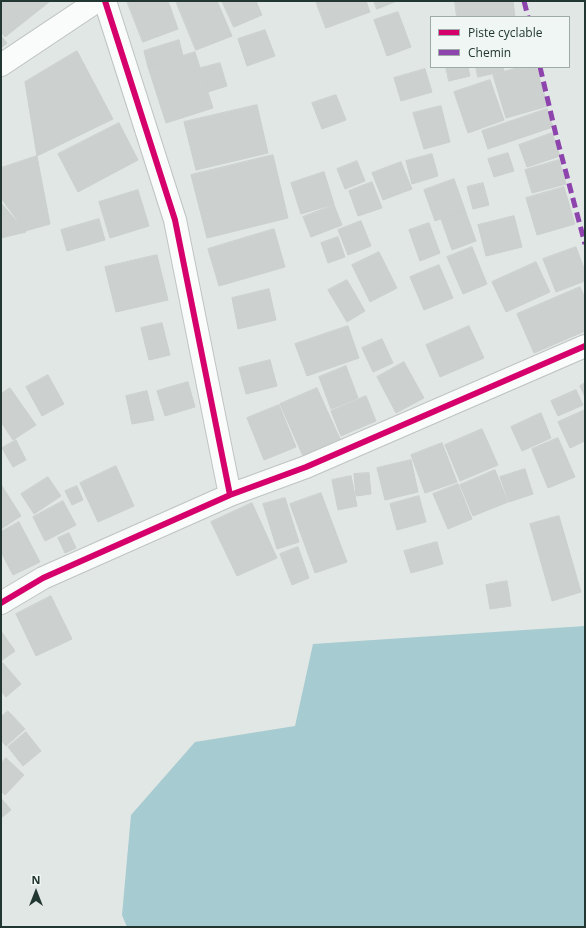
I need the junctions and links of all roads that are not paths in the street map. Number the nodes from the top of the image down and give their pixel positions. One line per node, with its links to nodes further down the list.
1 (97, 1): 3 (street)
2 (105, 1): 5 (street)
3 (1, 65)
4 (585, 346): 5 (street)
5 (230, 495): 6 (street)
6 (1, 604)

